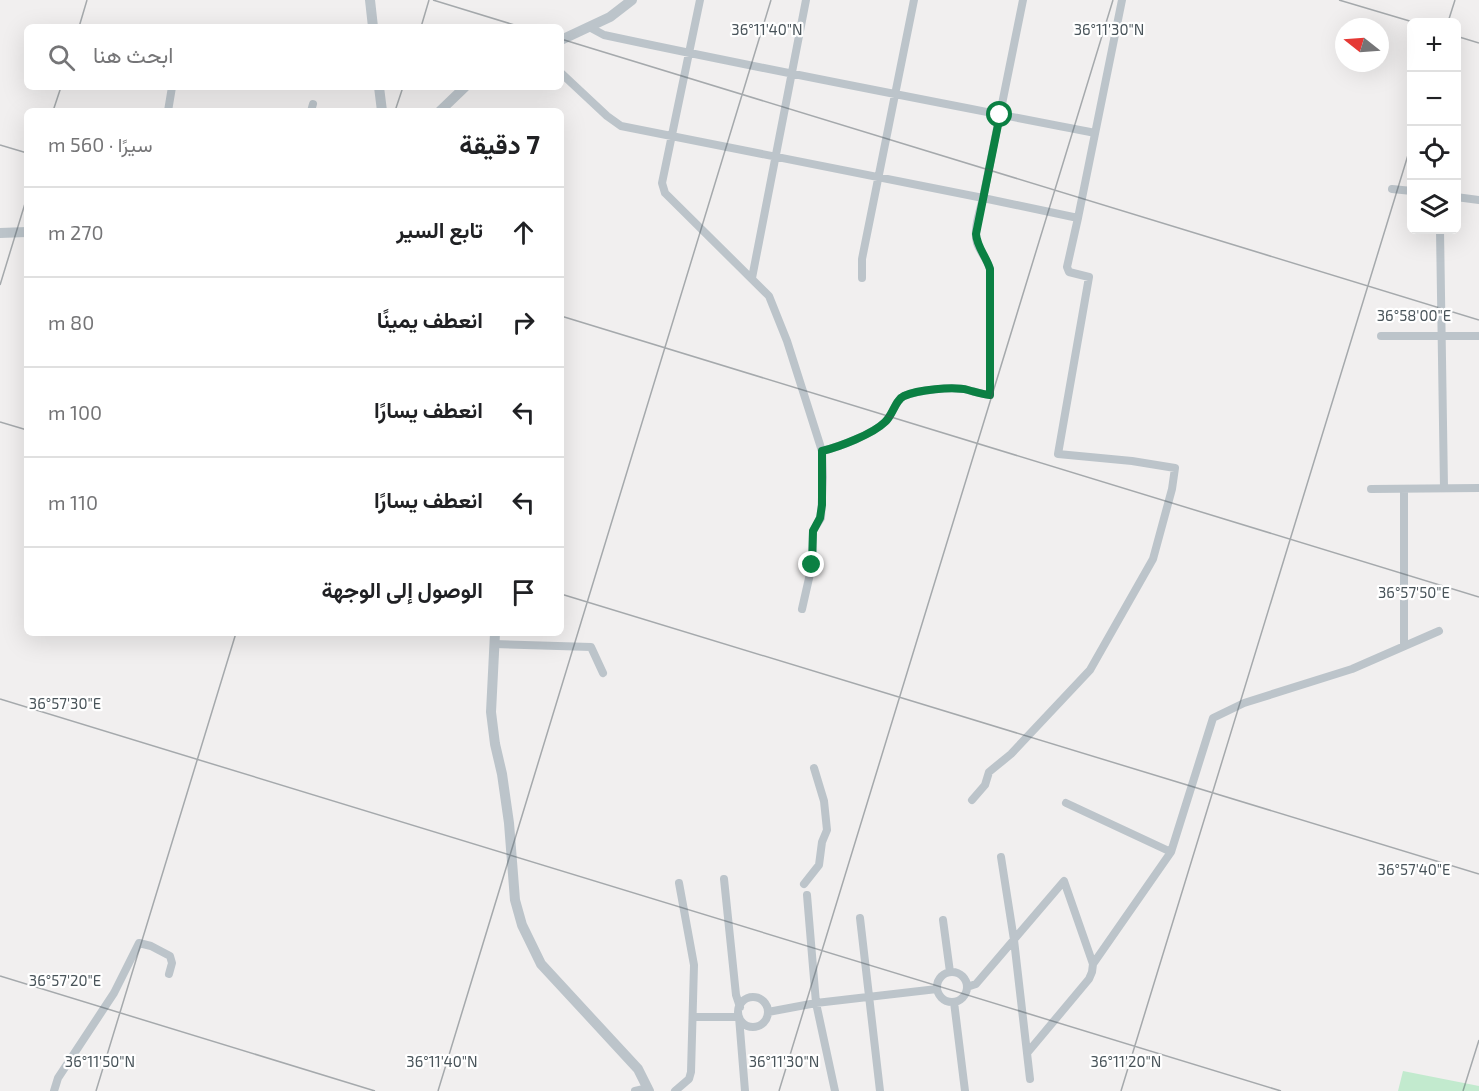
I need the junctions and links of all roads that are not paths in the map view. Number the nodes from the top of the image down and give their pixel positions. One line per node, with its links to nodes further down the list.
1 (370, 0): 8 (street)
2 (632, 0): 9 (street)
3 (700, 0): 11 (street)
4 (806, 0): 12 (street)
5 (914, 0): 17 (street)
6 (1023, 0): 21 (street)
7 (1122, 0): 22 (street)
8 (373, 24)
9 (591, 28): 10 (street); 11 (street)
10 (564, 39)
11 (688, 53): 12 (street); 23 (street)
12 (793, 75): 17 (street); 24 (street)
13 (564, 76): 23 (street)
14 (172, 90): 18 (street)
15 (380, 90): 19 (street)
16 (462, 90): 20 (street)
17 (896, 93): 21 (street); 25 (street)
18 (168, 108)
19 (382, 108)
20 (443, 108)
21 (1000, 115): 22 (street); 28 (street)
22 (1095, 133): 31 (street)
23 (672, 135): 24 (street); 35 (street)
24 (776, 157): 25 (street); 35 (street)
25 (879, 177): 28 (street); 36 (street)
26 (1392, 189): 27 (street)
27 (1407, 190)
28 (983, 198): 31 (street); 40 (street)
29 (1461, 198): 30 (street)
30 (1479, 200)
31 (1078, 218): 51 (street)
32 (24, 232): 33 (street)
33 (0, 233)
34 (1440, 234): 38 (street)
35 (752, 278): 40 (street)
36 (862, 278)
37 (1381, 336): 38 (street)
38 (1441, 336): 39 (street); 41 (street)
39 (1479, 336)
40 (822, 451): 45 (street)
41 (1444, 488): 42 (street); 44 (street)
42 (1479, 488)
43 (1371, 489): 44 (street)
44 (1404, 489): 48 (street)
45 (802, 609)
46 (1439, 630): 48 (street)
47 (495, 639): 49 (street); 76 (street)
48 (1404, 646): 53 (street)
49 (603, 673)
50 (814, 768): 57 (street)
51 (972, 800)
52 (1066, 803): 53 (street)
53 (1171, 852): 62 (street)
54 (1001, 857): 61 (street)
55 (723, 879): 70 (street)
56 (679, 883): 72 (street)
57 (804, 884)
58 (807, 895): 69 (street)
59 (860, 918): 67 (street)
60 (943, 920): 63 (street)
61 (1014, 940): 62 (street); 65 (street); 74 (street)
62 (1093, 964): 74 (street)
63 (950, 972): 65 (street); 66 (street)
64 (169, 974): 77 (street)
65 (967, 987): 68 (street)
66 (937, 989): 67 (street); 68 (street)
67 (868, 997): 69 (street); 82 (street)
68 (954, 1002): 83 (street)
69 (816, 1003): 71 (street); 81 (street)
70 (740, 1007): 71 (street); 73 (street)
71 (768, 1012): 73 (street)
72 (693, 1017): 73 (street); 79 (street)
73 (739, 1017): 80 (street)
74 (1028, 1052): 75 (street)
75 (1030, 1079)
76 (649, 1090): 78 (street)
77 (54, 1091)
78 (634, 1091)
79 (675, 1091)
80 (745, 1091)
81 (835, 1091)
82 (880, 1091)
83 (965, 1091)

